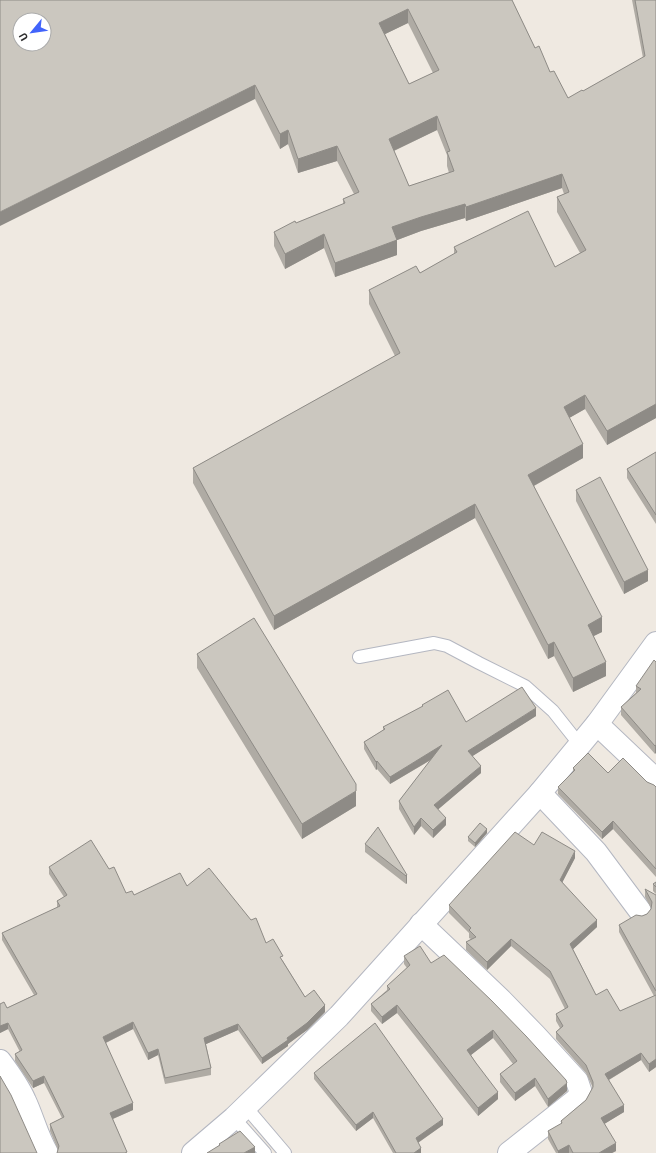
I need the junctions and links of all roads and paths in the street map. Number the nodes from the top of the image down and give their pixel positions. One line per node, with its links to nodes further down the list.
1 (655, 646): 3 (main road)
2 (359, 657): 4 (lane)
3 (597, 724): 4 (main road); 5 (main road)
4 (580, 745): 6 (main road)
5 (656, 780)
6 (540, 794): 7 (main road); 8 (main road)
7 (640, 911)
8 (421, 924): 10 (main road); 15 (main road)
9 (0, 1061): 11 (main road)
10 (240, 1112): 12 (main road); 13 (lane); 14 (lane)
11 (47, 1153)
12 (193, 1153)
13 (265, 1153)
14 (285, 1153)
15 (509, 1153)

